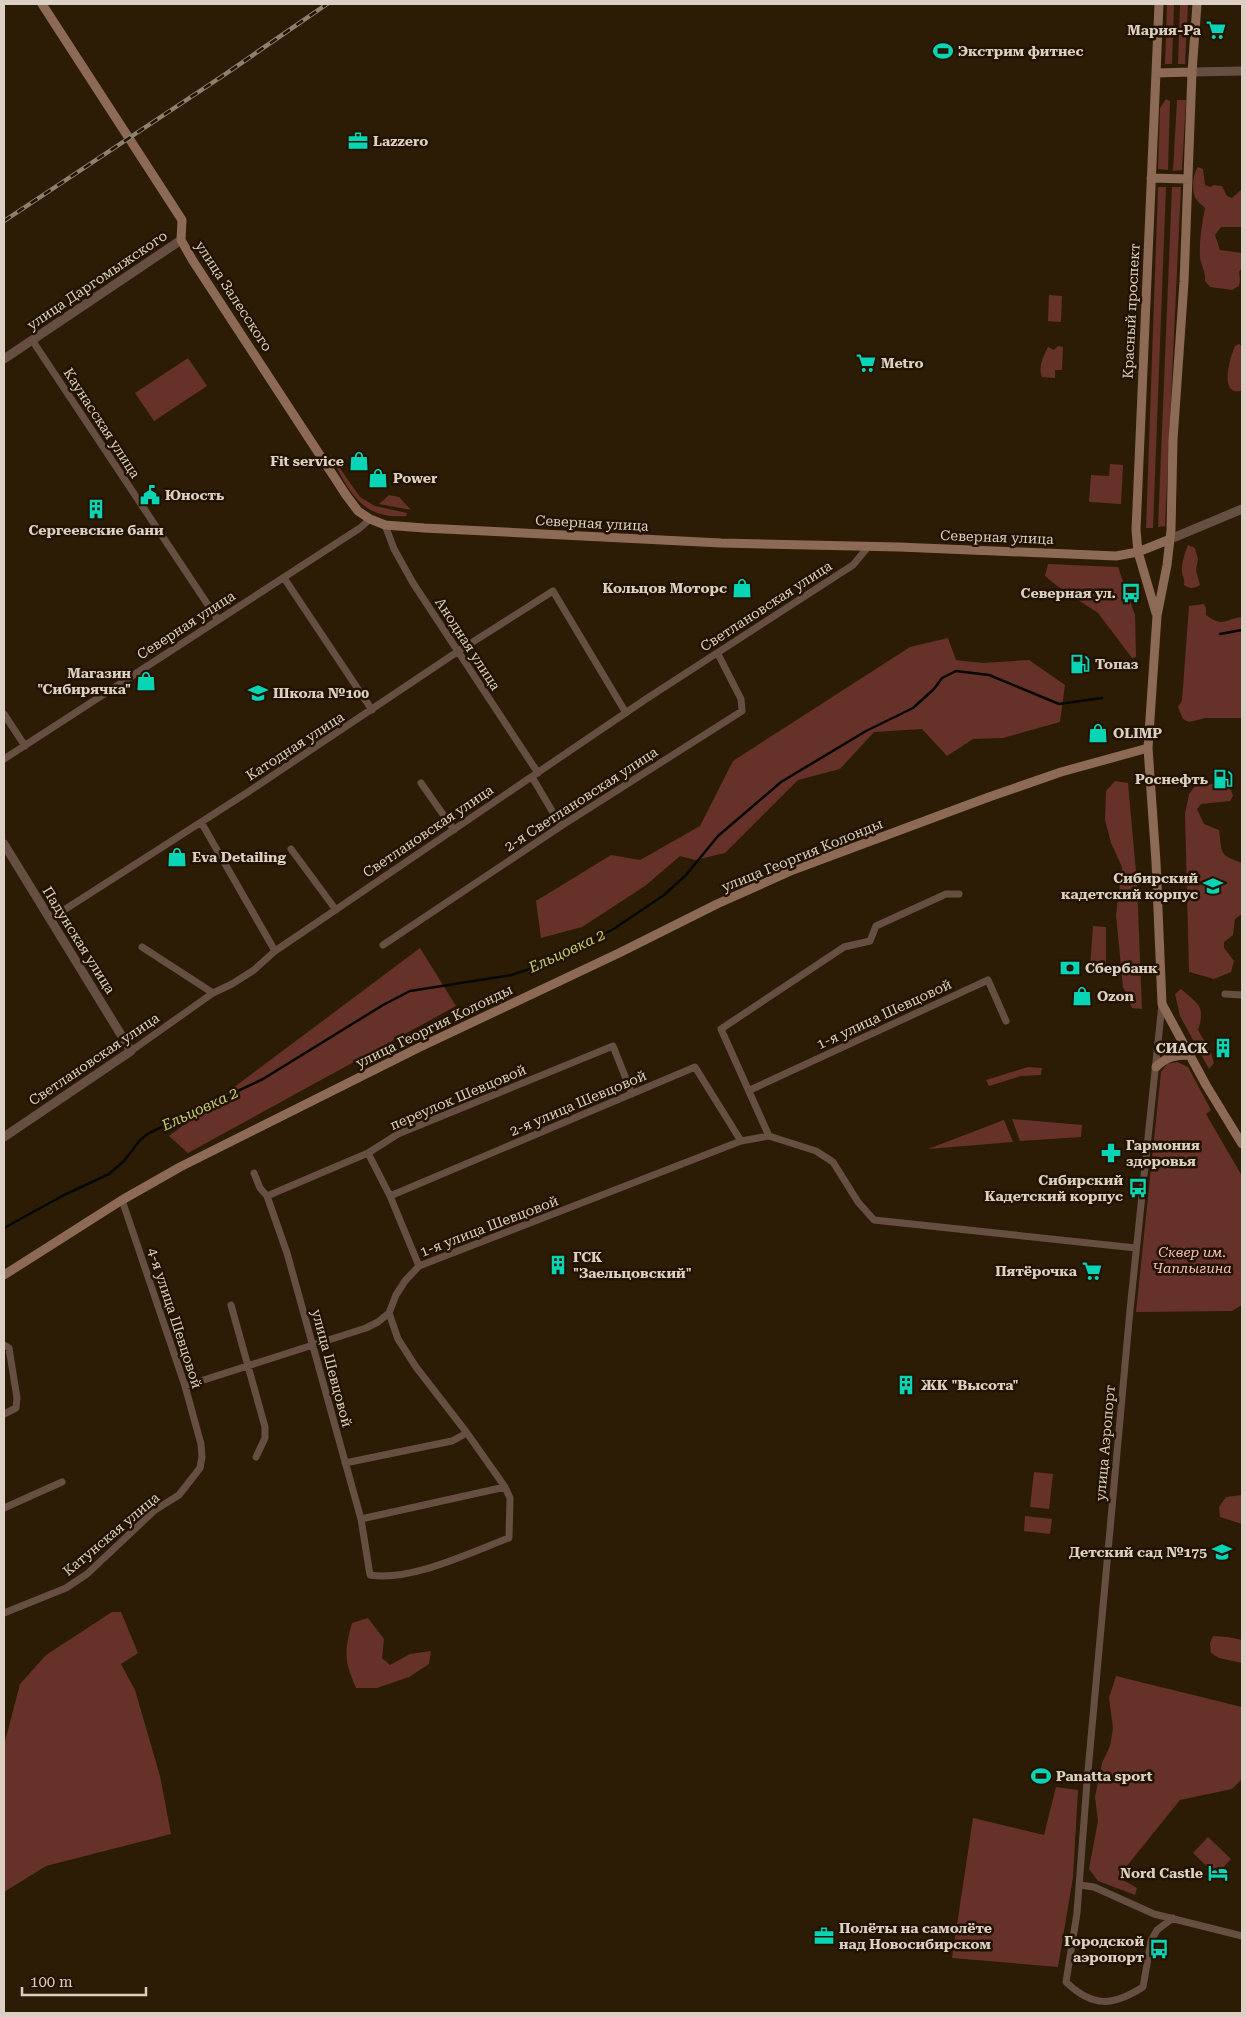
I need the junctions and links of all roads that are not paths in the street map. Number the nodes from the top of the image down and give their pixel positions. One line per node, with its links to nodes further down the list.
1 (42, 4): 9 (main road, улица Залесского)
2 (1159, 4): 6 (main road, Красный проспект)
3 (1197, 4): 5 (main road, Красный проспект)
4 (1242, 71): 5 (street)
5 (1192, 72): 6 (main road); 8 (main road, Красный проспект)
6 (1156, 73): 7 (main road, Красный проспект)
7 (1151, 178): 8 (main road); 17 (main road, Красный проспект)
8 (1188, 179): 15 (main road, Красный проспект)
9 (181, 240): 10 (street, улица Даргомыжского); 13 (main road, улица Залесского)
10 (32, 340): 11 (street, улица Даргомыжского); 20 (street, Каунасская улица)
11 (4, 359)
12 (1242, 509): 15 (street, Северная улица)
13 (370, 519): 14 (main road, Северная улица); 18 (street, Северная улица)
14 (385, 524): 16 (main road, Северная улица); 21 (street, Анодная улица)
15 (1168, 540): 17 (main road, Северная улица); 19 (main road, Красный проспект)
16 (868, 547): 17 (main road, Северная улица); 22 (street, Светлановская улица)
17 (1138, 552): 19 (main road, Красный проспект)
18 (284, 578): 20 (street, Северная улица); 23 (street)
19 (1157, 616): 27 (main road, Красный проспект)
20 (218, 620): 26 (street, Северная улица)
21 (457, 652): 23 (street, Катодная улица); 24 (street, Катодная улица); 29 (street, Анодная улица)
22 (718, 654): 24 (street, Светлановская улица); 32 (street, 2-я Светлановская улица)
23 (372, 710): 31 (street, Катодная улица)
24 (626, 713): 29 (street, Светлановская улица)
25 (4, 714): 26 (street)
26 (24, 746): 28 (street, Северная улица)
27 (1148, 748): 45 (main road, Красный проспект); 60 (main road, улица Георгия Колонды)
28 (4, 759)
29 (535, 775): 32 (street, Анодная улица); 33 (street, Светлановская улица)
30 (421, 782): 33 (street)
31 (201, 822): 38 (street, Катодная улица); 41 (street)
32 (561, 826): 39 (street, 2-я Светлановская улица)
33 (454, 830): 37 (street, Светлановская улица)
34 (4, 844): 38 (street, Падунская улица)
35 (291, 849): 37 (street)
36 (959, 894): 50 (street)
37 (336, 910): 41 (street, Светлановская улица)
38 (50, 919): 47 (street, Падунская улица)
39 (383, 945)
40 (142, 947): 42 (street)
41 (275, 951): 42 (street, Светлановская улица)
42 (212, 994): 47 (street, Светлановская улица)
43 (1225, 994): 44 (street)
44 (1242, 995)
45 (1162, 1004): 48 (main road); 49 (street, улица Аэропорт)
46 (1006, 1020): 50 (street, 1-я улица Шевцовой)
47 (131, 1051): 53 (street, Светлановская улица)
48 (1189, 1056): 49 (main road); 55 (main road)
49 (1156, 1067): 61 (street, улица Аэропорт)
50 (750, 1090): 52 (street)
51 (632, 1094): 54 (street, 2-я улица Шевцовой); 56 (street, переулок Шевцовой); 59 (street, 2-я улица Шевцовой)
52 (769, 1136): 54 (street, 1-я улица Шевцовой); 61 (street)
53 (4, 1137)
54 (741, 1141): 62 (street, 1-я улица Шевцовой)
55 (1242, 1144)
56 (368, 1153): 58 (street, переулок Шевцовой); 59 (street)
57 (254, 1173): 58 (street, улица Шевцовой)
58 (267, 1196): 67 (street, улица Шевцовой)
59 (390, 1196): 62 (street)
60 (122, 1200): 63 (main road, улица Георгия Колонды); 69 (street, 4-я улица Шевцовой)
61 (1136, 1248): 80 (street, улица Аэропорт)
62 (419, 1266): 65 (street, 1-я улица Шевцовой)
63 (4, 1275)
64 (231, 1305): 68 (street)
65 (389, 1313): 67 (street); 71 (street)
66 (4, 1345): 70 (street)
67 (313, 1345): 68 (street); 74 (street, улица Шевцовой)
68 (248, 1366): 69 (street); 73 (street)
69 (185, 1386): 72 (street, 4-я улица Шевцовой)
70 (4, 1414)
71 (467, 1433): 74 (street); 76 (street)
72 (201, 1444): 79 (street, Катунская улица)
73 (256, 1457)
74 (345, 1463): 78 (street, улица Шевцовой)
75 (62, 1482): 77 (street)
76 (505, 1487): 78 (street); 78 (street, улица Шевцовой)
77 (4, 1508)
78 (361, 1519)
79 (4, 1613)
80 (1080, 1885): 81 (street); 81 (street, улица Аэропорт)
81 (1173, 1918): 82 (street)
82 (1242, 1936)

